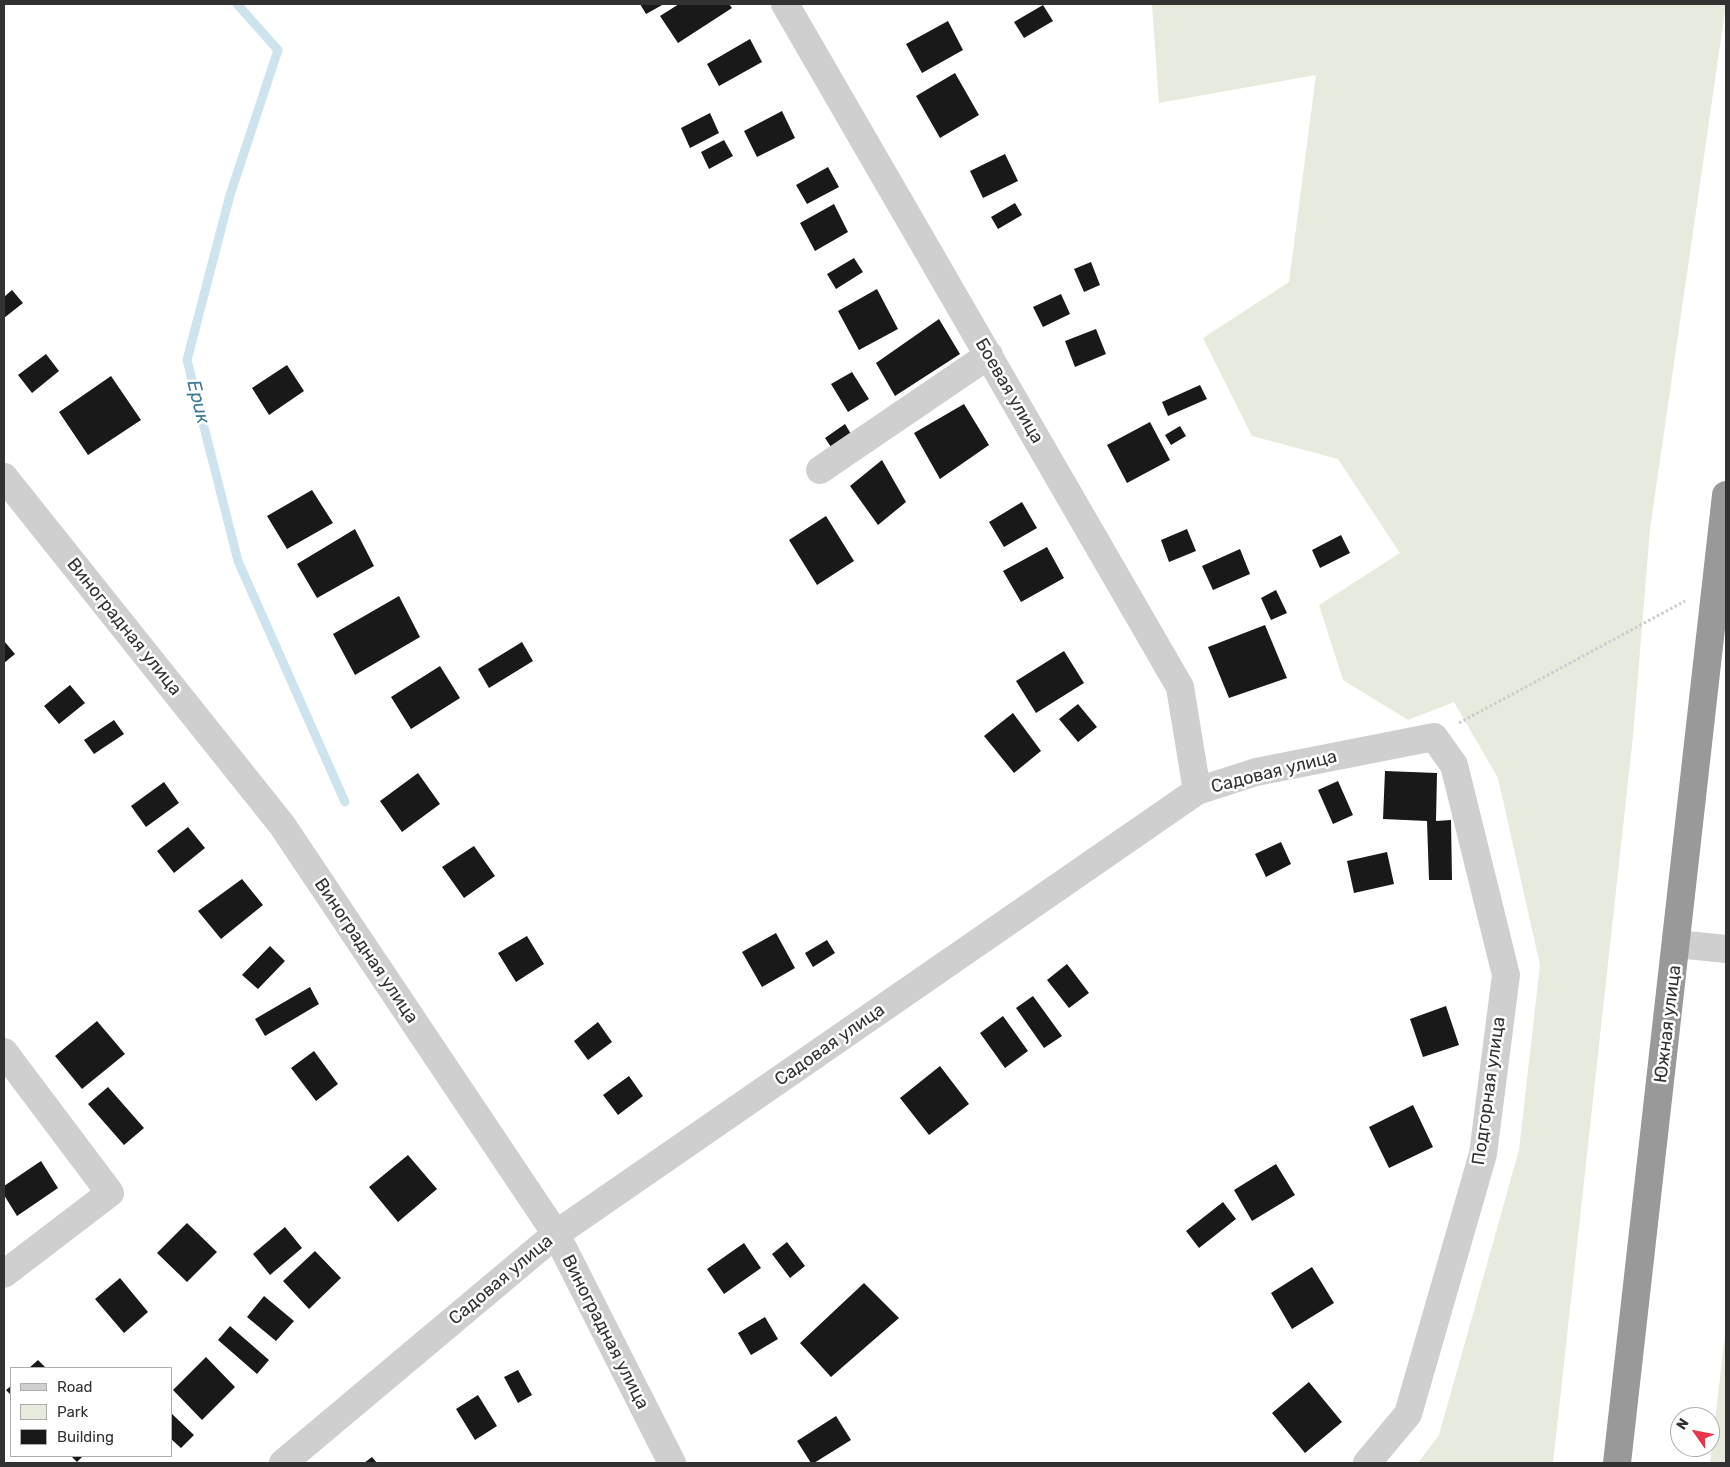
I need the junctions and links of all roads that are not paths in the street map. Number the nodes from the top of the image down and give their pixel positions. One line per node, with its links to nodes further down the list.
1 (786, 4): 2 (street, Боевая улица)
2 (989, 356): 3 (street); 7 (street, Боевая улица)
3 (820, 470)
4 (4, 477): 11 (street, Виноградная улица)
5 (1726, 495): 8 (highway, Южная улица)
6 (1434, 736): 7 (street, Садовая улица); 15 (street, Подгорная улица)
7 (1197, 791): 11 (street, Садовая улица)
8 (1677, 944): 9 (street); 16 (highway, Южная улица)
9 (1726, 949)
10 (4, 1052): 12 (street)
11 (556, 1234): 13 (street, Садовая улица); 14 (street, Виноградная улица)
12 (4, 1274)
13 (283, 1463)
14 (672, 1463)
15 (1367, 1463)
16 (1617, 1463)

